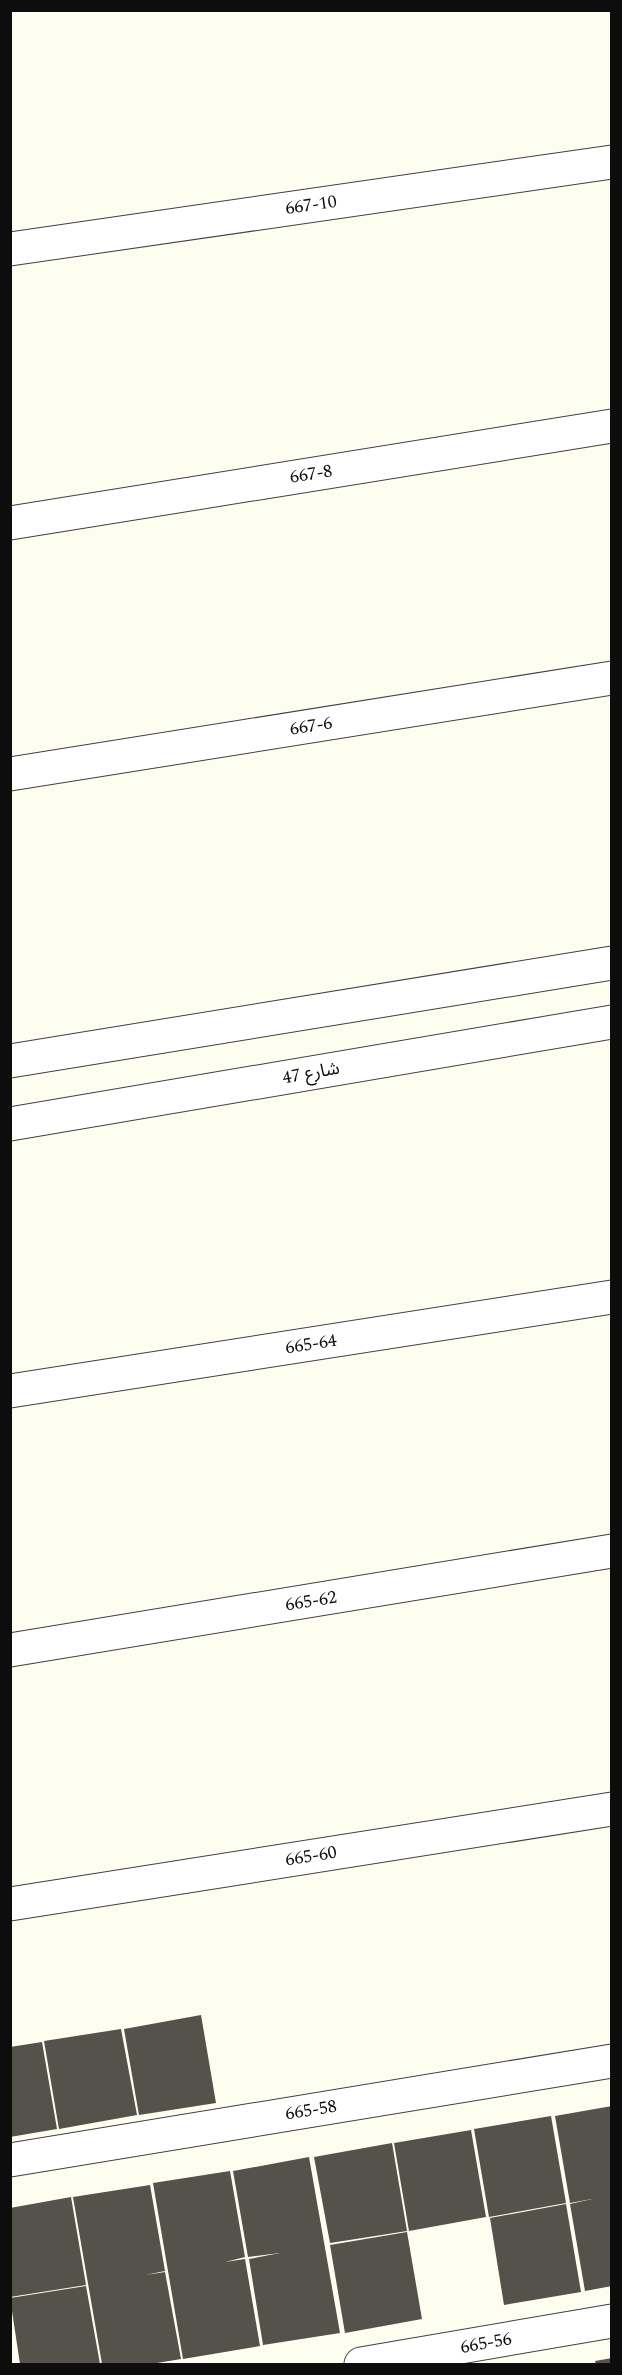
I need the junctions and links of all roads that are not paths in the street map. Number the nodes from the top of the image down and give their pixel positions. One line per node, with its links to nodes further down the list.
1 (612, 162): 2 (street, 667-10)
2 (10, 249)
3 (612, 426): 4 (street, 667-8)
4 (10, 523)
5 (612, 678): 6 (street, 667-6)
6 (10, 774)
7 (612, 963): 9 (street)
8 (612, 1022): 10 (street, شارع 47)
9 (10, 1061)
10 (10, 1124)
11 (612, 1297): 12 (street, 665-64)
12 (10, 1391)
13 (612, 1551): 14 (street, 665-62)
14 (10, 1650)
15 (612, 1809): 16 (street, 665-60)
16 (10, 1904)
17 (612, 2061): 18 (street, 665-58)
18 (10, 2160)
19 (612, 2321): 20 (street, 665-56)
20 (361, 2364)

